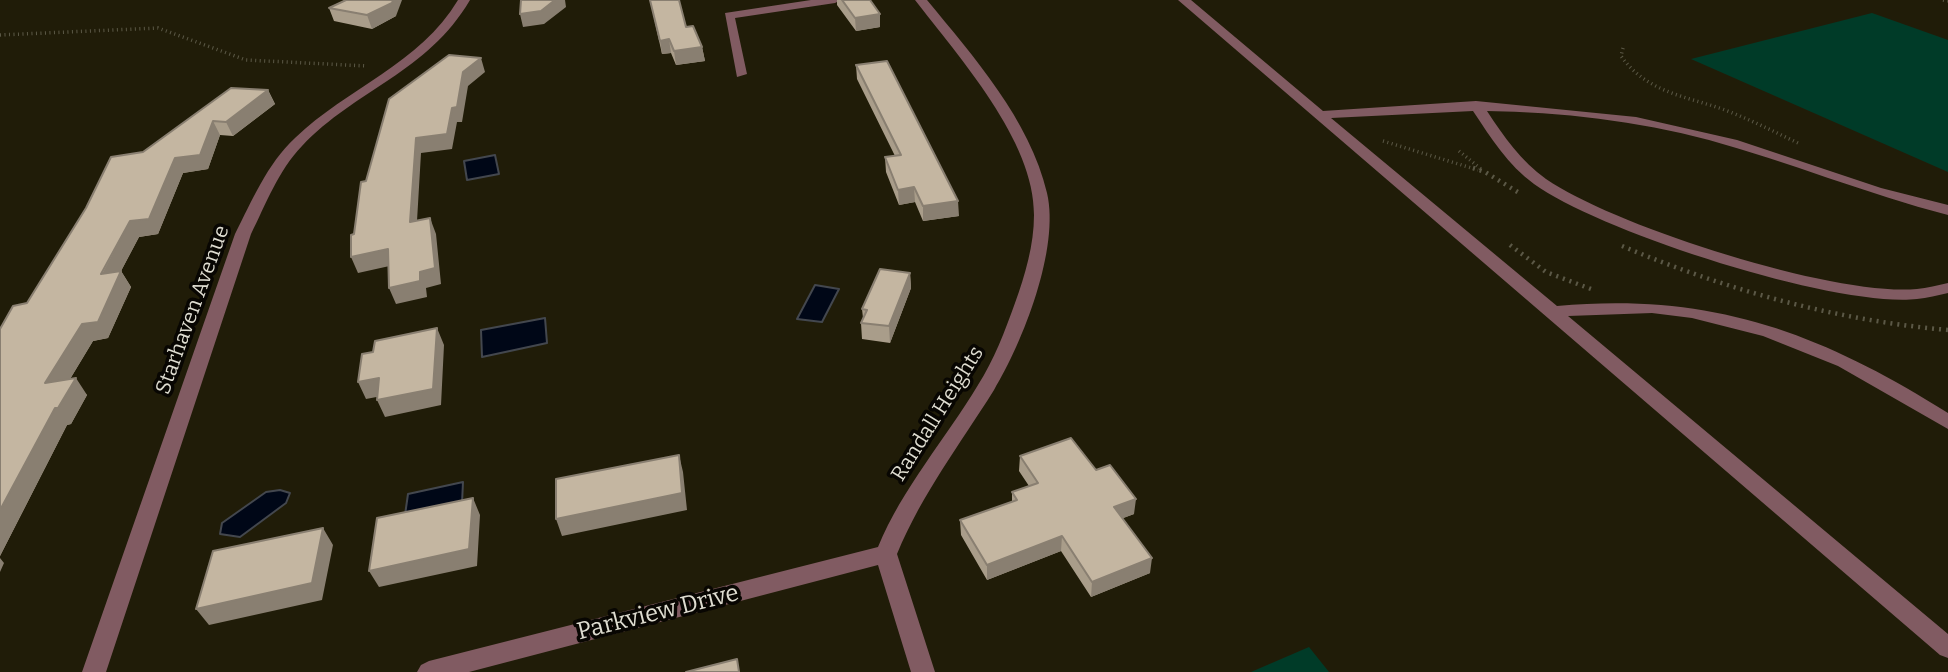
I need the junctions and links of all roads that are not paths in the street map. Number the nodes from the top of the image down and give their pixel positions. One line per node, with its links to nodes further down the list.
1 (464, 0): 14 (street, Starhaven Avenue)
2 (835, 0): 5 (street)
3 (922, 0): 12 (street, Randall Heights)
4 (1184, 0): 7 (street)
5 (741, 74)
6 (1476, 105): 7 (street); 8 (street); 9 (street)
7 (1318, 115): 10 (street)
8 (1948, 210)
9 (1948, 288)
10 (1550, 312): 11 (street); 13 (street)
11 (1948, 422)
12 (886, 554): 15 (street, Parkview Drive); 16 (street)
13 (1948, 648)
14 (94, 672)
15 (429, 672)
16 (923, 672)

